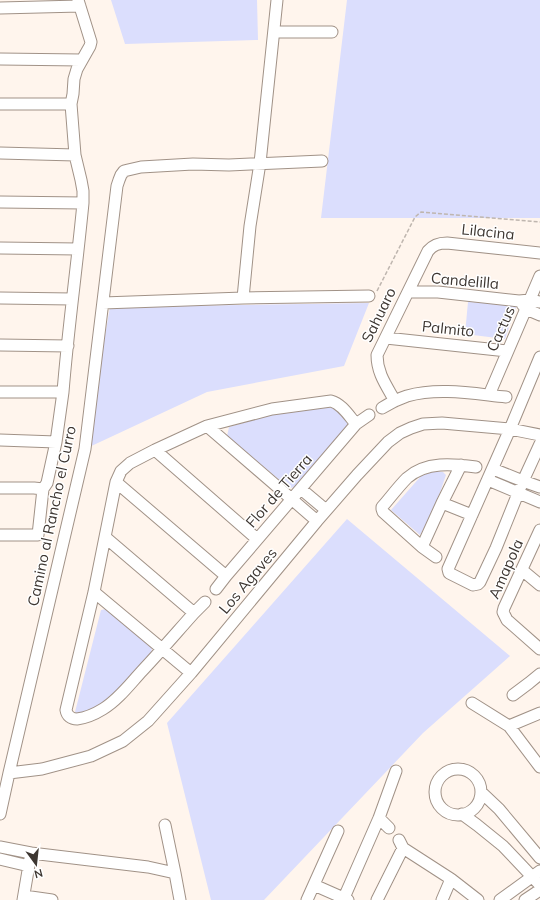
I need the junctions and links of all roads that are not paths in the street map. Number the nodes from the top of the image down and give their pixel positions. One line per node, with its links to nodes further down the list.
1 (277, 0): 4 (street)
2 (79, 3): 3 (street); 7 (street)
3 (0, 8)
4 (274, 32): 5 (street); 13 (street)
5 (332, 32)
6 (0, 59): 7 (street)
7 (81, 60): 9 (street)
8 (0, 104): 9 (street)
9 (71, 104): 11 (street)
10 (0, 153): 11 (street)
11 (75, 155): 15 (street)
12 (322, 161): 13 (street)
13 (260, 163): 24 (street); 26 (street, Camino al Rancho el Curro)
14 (0, 202): 15 (street)
15 (83, 203): 18 (street)
16 (434, 245): 19 (street, Lilacina); 21 (street, Sahuaro)
17 (0, 248): 18 (street)
18 (78, 249): 25 (street)
19 (540, 253)
20 (540, 276): 27 (street, Cactus)
21 (408, 292): 27 (street, Candelilla); 29 (street, Sahuaro)
22 (369, 296): 24 (street)
23 (0, 298): 25 (street)
24 (243, 298): 26 (street)
25 (72, 299): 31 (street)
26 (103, 303): 89 (street, Camino al Rancho el Curro)
27 (529, 303): 28 (street, Candelilla); 32 (street, Cactus)
28 (540, 315)
29 (386, 338): 32 (street, Palmito); 38 (street, Sahuaro)
30 (0, 345): 31 (street)
31 (68, 346): 35 (street)
32 (507, 351): 36 (street, Cactus)
33 (540, 357): 43 (street)
34 (0, 392): 35 (street)
35 (63, 392): 46 (street)
36 (489, 396): 37 (street); 38 (street)
37 (506, 397)
38 (395, 401): 39 (street)
39 (382, 408)
40 (369, 415): 41 (street, Flor de Tierra)
41 (356, 424): 42 (street); 58 (street, Flor de Tierra)
42 (207, 426): 48 (street); 60 (street)
43 (510, 429): 44 (street, Los Agaves); 51 (street); 63 (street, Los Agaves)
44 (540, 435)
45 (0, 440): 46 (street)
46 (56, 442): 57 (street)
47 (540, 444): 53 (street)
48 (155, 450): 54 (street); 69 (street)
49 (461, 465): 50 (street); 62 (street); 70 (street)
50 (476, 467)
51 (492, 469): 52 (street); 53 (street)
52 (488, 480): 59 (street); 64 (street)
53 (523, 481): 55 (street); 59 (street)
54 (116, 482): 68 (street); 73 (street)
55 (540, 487)
56 (0, 488): 57 (street)
57 (44, 489): 67 (street)
58 (301, 489): 60 (street, Flor de Tierra); 63 (street)
59 (518, 492): 61 (street); 64 (street)
60 (291, 500): 65 (street); 69 (street, Flor de Tierra)
61 (540, 502)
62 (442, 503): 64 (street); 70 (street)
63 (326, 510): 65 (street, Los Agaves)
64 (472, 516)
65 (316, 521): 81 (street, Los Agaves)
66 (540, 530): 72 (street, Amapola)
67 (0, 535)
68 (105, 537): 76 (street); 78 (street)
69 (257, 539): 73 (street, Flor de Tierra)
70 (422, 547): 71 (street)
71 (436, 557)
72 (522, 570): 74 (street); 80 (street, Amapola)
73 (226, 576): 75 (street, Flor de Tierra)
74 (540, 585)
75 (216, 589)
76 (94, 592): 79 (street); 79 (street)
77 (205, 602): 78 (street)
78 (194, 613): 79 (street)
79 (162, 648): 81 (street)
80 (540, 649)
81 (191, 673): 89 (street, Los Agaves)
82 (540, 674): 83 (street)
83 (513, 695)
84 (472, 703): 86 (street)
85 (540, 713): 86 (street)
86 (509, 726): 87 (street)
87 (540, 767)
88 (396, 771): 94 (street)
89 (9, 773): 91 (street, Camino al Rancho el Curro)
90 (481, 792): 93 (street); 93 (street); 100 (street)
91 (2, 793): 92 (street, Camino al Rancho el Curro)
92 (0, 814)
93 (462, 814): 104 (street)
94 (379, 818): 96 (street); 109 (street)
95 (165, 825): 103 (street)
96 (390, 828)
97 (338, 831): 106 (street)
98 (0, 846): 99 (street)
99 (31, 853): 102 (street); 103 (street)
100 (540, 858)
101 (0, 859): 102 (street)
102 (29, 866): 108 (street)
103 (175, 873): 111 (street)
104 (538, 878): 116 (street)
105 (451, 879): 113 (street); 114 (street); 115 (street)
106 (314, 885): 109 (street); 112 (street)
107 (540, 890): 117 (street)
108 (24, 898): 110 (street)
109 (344, 899)
110 (52, 900)
111 (180, 900)
112 (307, 900)
113 (377, 900)
114 (442, 900)
115 (478, 900)
116 (500, 900)
117 (524, 900)

